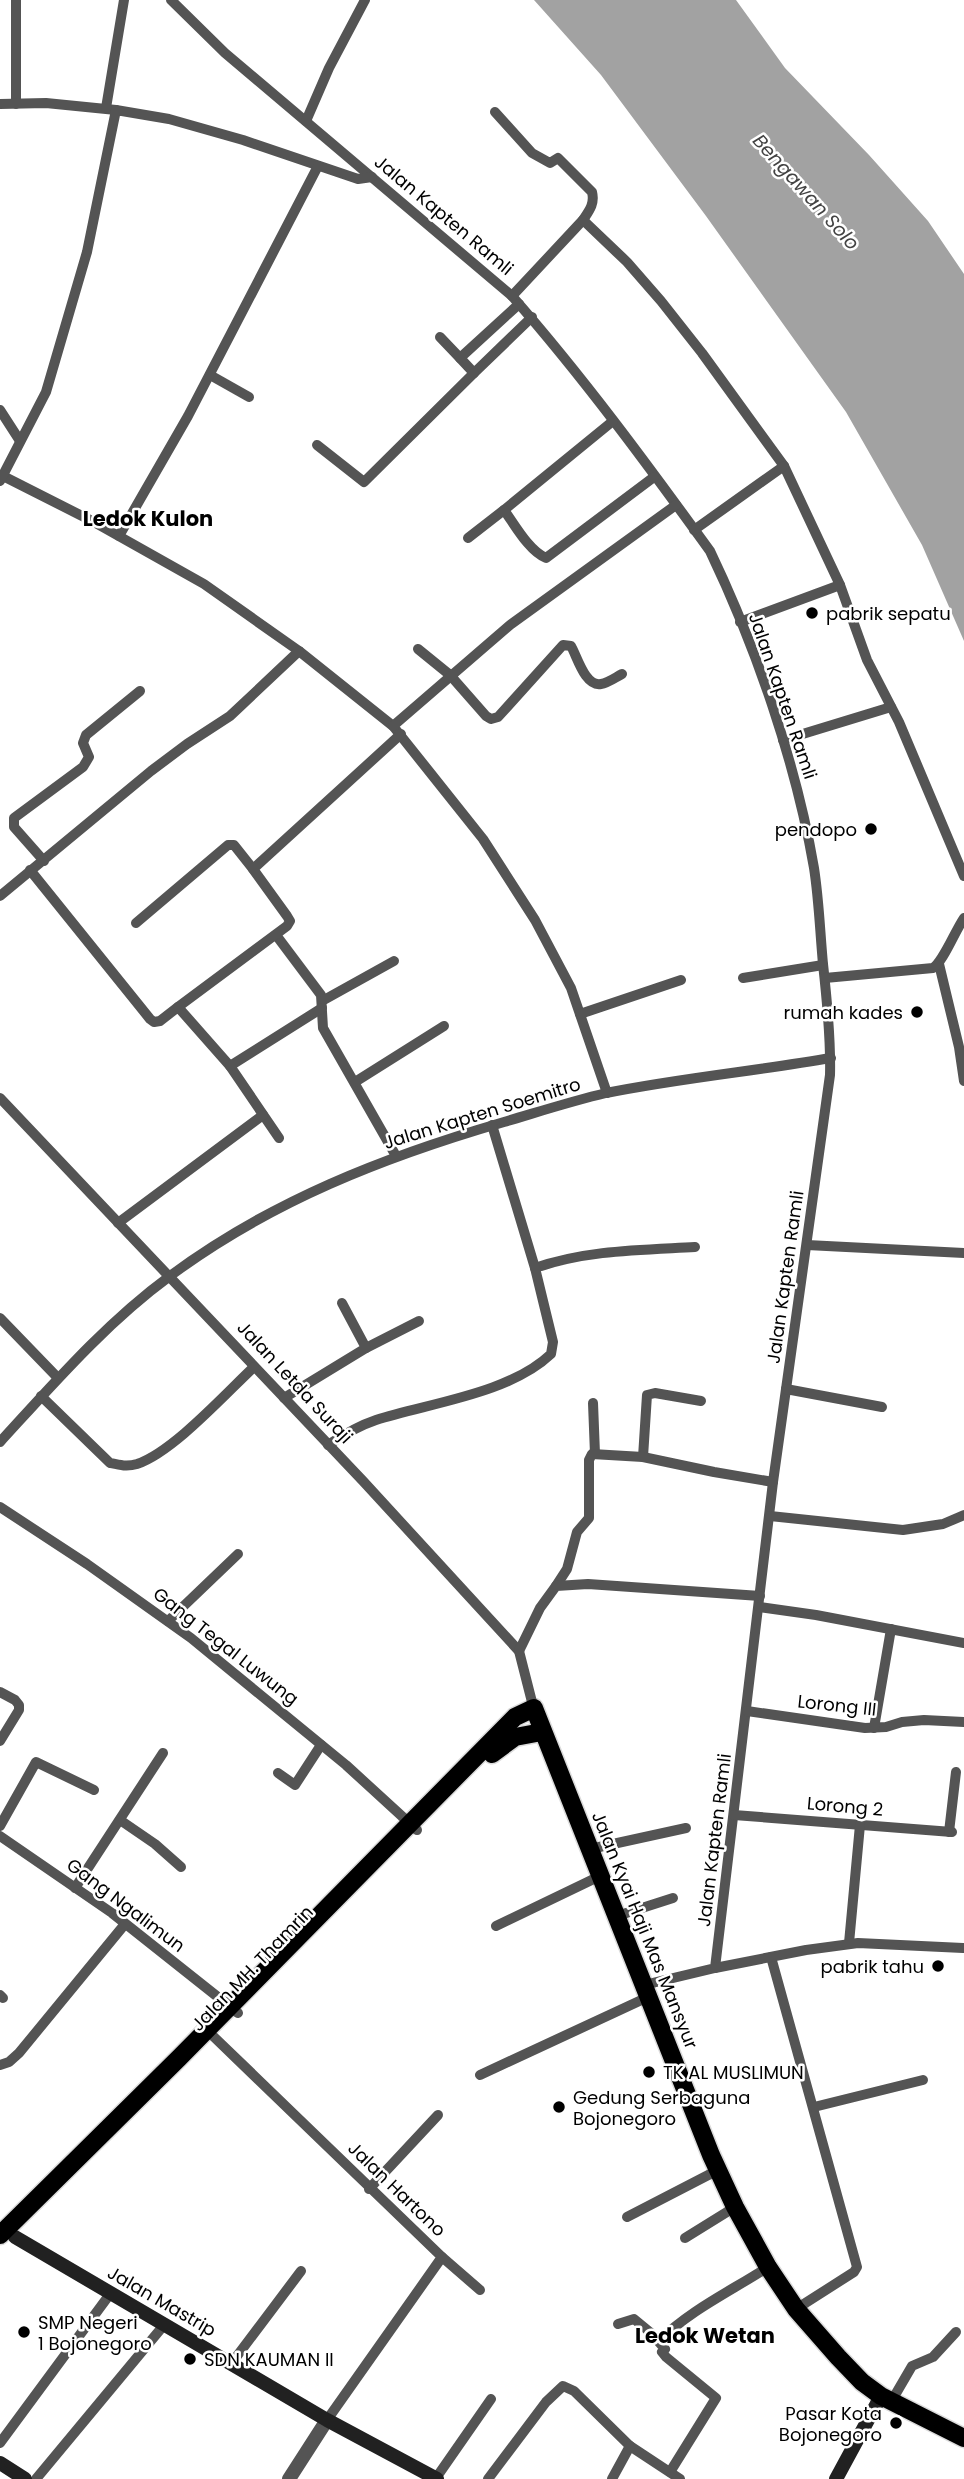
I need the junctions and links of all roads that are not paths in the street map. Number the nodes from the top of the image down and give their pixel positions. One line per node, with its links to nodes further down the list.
1 (16, 0): 6 (street)
2 (124, 0): 7 (street)
3 (171, 0): 9 (street, Jalan Kapten Ramli)
4 (365, 0): 9 (street)
5 (0, 104): 6 (street)
6 (16, 104): 7 (street)
7 (111, 109): 10 (street); 22 (street)
8 (495, 113): 12 (street)
9 (306, 121): 11 (street, Jalan Kapten Ramli)
10 (318, 166): 11 (street); 18 (street)
11 (372, 177): 13 (street, Jalan Kapten Ramli)
12 (583, 220): 13 (street); 24 (street)
13 (515, 300): 14 (street, Jalan Kapten Ramli); 16 (street)
14 (532, 317): 17 (street); 21 (street, Jalan Kapten Ramli)
15 (440, 337): 16 (street)
16 (460, 358): 17 (street)
17 (474, 373): 23 (street)
18 (210, 375): 19 (street); 30 (street)
19 (249, 397)
20 (0, 410): 22 (street)
21 (613, 421): 25 (street, Jalan Kapten Ramli); 28 (street)
22 (20, 440): 26 (street)
23 (317, 445)
24 (784, 466): 29 (street); 32 (street)
25 (654, 477): 27 (street, Jalan Kapten Ramli); 28 (street)
26 (1, 478): 30 (street)
27 (676, 505): 29 (street, Jalan Kapten Ramli); 37 (street)
28 (503, 510): 31 (street)
29 (694, 530): 33 (street, Jalan Kapten Ramli)
30 (119, 536): 35 (street)
31 (468, 538)
32 (840, 585): 33 (street); 39 (street)
33 (740, 622): 41 (street, Jalan Kapten Ramli)
34 (418, 649): 37 (street)
35 (299, 651): 40 (street); 42 (street)
36 (622, 674): 37 (street)
37 (450, 675): 40 (street)
38 (140, 691): 42 (street)
39 (891, 706): 41 (street); 45 (street)
40 (397, 730): 43 (street); 58 (street)
41 (783, 740): 51 (street, Jalan Kapten Ramli)
42 (44, 861): 44 (street)
43 (253, 869): 48 (street); 49 (street)
44 (30, 870): 46 (street); 57 (street)
45 (964, 876)
46 (0, 895)
47 (964, 918): 52 (street)
48 (136, 923)
49 (276, 935): 56 (street); 57 (street)
50 (394, 961): 56 (street)
51 (823, 964): 53 (street); 54 (street, Jalan Kapten Ramli)
52 (939, 964): 54 (street); 63 (street)
53 (743, 978)
54 (825, 978): 60 (street, Jalan Kapten Ramli)
55 (681, 980): 58 (street)
56 (322, 1004): 61 (street); 62 (street)
57 (178, 1007): 61 (street)
58 (580, 1014): 64 (street)
59 (444, 1026): 62 (street)
60 (831, 1058): 64 (street, Jalan Kapten Soemitro); 71 (street, Jalan Kapten Ramli)
61 (230, 1066): 66 (street)
62 (355, 1082): 69 (street)
63 (964, 1082)
64 (607, 1093): 67 (street, Jalan Kapten Soemitro)
65 (0, 1098): 70 (street, Jalan Letda Suraji)
66 (263, 1115): 68 (street); 70 (street)
67 (492, 1125): 69 (street, Jalan Kapten Soemitro); 74 (street)
68 (279, 1138)
69 (396, 1156): 75 (street, Jalan Kapten Soemitro)
70 (118, 1223): 75 (street, Jalan Letda Suraji)
71 (807, 1245): 73 (street); 82 (street, Jalan Kapten Ramli)
72 (695, 1247): 74 (street)
73 (964, 1253)
74 (535, 1268): 89 (street)
75 (169, 1276): 80 (street, Jalan Letda Suraji); 81 (street, Jalan Kapten Soemitro)
76 (342, 1303): 79 (street)
77 (0, 1318): 81 (street)
78 (419, 1321): 79 (street)
79 (366, 1348): 84 (street)
80 (254, 1367): 83 (street); 84 (street, Jalan Letda Suraji)
81 (57, 1377): 83 (street, Jalan Kapten Soemitro)
82 (786, 1389): 87 (street); 92 (street, Jalan Kapten Ramli)
83 (41, 1396): 88 (street, Jalan Kapten Soemitro)
84 (284, 1398): 89 (street, Jalan Letda Suraji)
85 (701, 1401): 91 (street)
86 (593, 1403): 90 (street)
87 (882, 1407)
88 (0, 1442)
89 (328, 1445): 102 (street, Jalan Letda Suraji)
90 (595, 1454): 91 (street); 97 (street)
91 (643, 1457): 92 (street)
92 (773, 1482): 95 (street, Jalan Kapten Ramli)
93 (0, 1507): 99 (street, Gang Tegal Luwung)
94 (964, 1515): 95 (street)
95 (770, 1516): 98 (street, Jalan Kapten Ramli)
96 (238, 1554): 99 (street)
97 (556, 1586): 98 (street); 102 (street)
98 (760, 1602): 100 (street); 105 (street, Jalan Kapten Ramli)
99 (169, 1620): 111 (street, Gang Tegal Luwung)
100 (891, 1629): 101 (street); 107 (street)
101 (964, 1643)
102 (516, 1648): 104 (street, Jalan Letda Suraji)
103 (0, 1692): 110 (street)
104 (533, 1705): 108 (main road, Jalan MH. Thamrin); 109 (main road, Jalan Kyai Haji Mas Mansyur)
105 (747, 1711): 107 (street, Lorong III); 116 (street, Jalan Kapten Ramli)
106 (964, 1722): 107 (street, Lorong III)
107 (874, 1728)
108 (514, 1730): 109 (main road, Jalan MH. Thamrin); 119 (main road, Jalan MH. Thamrin)
109 (542, 1732): 122 (main road, Jalan Kyai Haji Mas Mansyur)
110 (0, 1741)
111 (321, 1745): 114 (street); 119 (street, Gang Tegal Luwung)
112 (163, 1753): 117 (street)
113 (956, 1772): 118 (street, Lorong 2)
114 (278, 1773)
115 (94, 1790): 121 (street)
116 (734, 1815): 118 (street, Lorong 2); 133 (street, Jalan Kapten Ramli)
117 (120, 1820): 123 (street); 125 (street)
118 (860, 1825): 130 (street)
119 (413, 1827): 135 (main road, Jalan MH. Thamrin)
120 (686, 1828): 122 (street)
121 (0, 1835): 125 (street, Gang Ngalimun)
122 (590, 1849): 124 (main road, Jalan Kyai Haji Mas Mansyur)
123 (181, 1867)
124 (600, 1876): 127 (main road, Jalan Kyai Haji Mas Mansyur); 129 (street)
125 (75, 1888): 128 (street, Gang Ngalimun)
126 (673, 1898): 127 (street)
127 (617, 1916): 134 (main road, Jalan Kyai Haji Mas Mansyur)
128 (125, 1924): 135 (street, Gang Ngalimun); 137 (street)
129 (496, 1926)
130 (849, 1943): 131 (street); 132 (street)
131 (963, 1948)
132 (771, 1956): 133 (street); 140 (street)
133 (715, 1968): 134 (street)
134 (646, 1991): 138 (street); 142 (main road, Jalan Kyai Haji Mas Mansyur)
135 (234, 2009): 136 (main road, Jalan MH. Thamrin); 146 (main road, Jalan MH. Thamrin)
136 (214, 2038): 143 (street, Jalan Hartono); 146 (main road, Jalan MH. Thamrin)
137 (0, 2065)
138 (481, 2075)
139 (923, 2080): 140 (street)
140 (814, 2107): 154 (street)
141 (438, 2115): 143 (street)
142 (718, 2169): 144 (main road, Jalan Kyai Haji Mas Mansyur); 145 (street)
143 (369, 2189): 149 (street, Jalan Hartono)
144 (735, 2207): 147 (street); 150 (main road, Jalan Kyai Haji Mas Mansyur)
145 (627, 2217)
146 (5, 2233): 148 (main road, Jalan MH. Thamrin); 153 (main road, Jalan Mastrip)
147 (685, 2238)
148 (0, 2251)
149 (442, 2257): 152 (street); 162 (street, Jalan Hartono)
150 (768, 2267): 154 (main road, Jalan Kyai Haji Mas Mansyur); 158 (street)
151 (302, 2271): 159 (street)
152 (480, 2290)
153 (110, 2294): 156 (main road, Jalan Mastrip); 164 (street)
154 (796, 2309): 161 (main road, Jalan Kyai Haji Mas Mansyur)
155 (618, 2324): 158 (street)
156 (164, 2325): 159 (main road, Jalan Mastrip); 169 (street)
157 (956, 2332): 161 (street)
158 (659, 2341): 167 (street)
159 (231, 2364): 162 (main road, Jalan Mastrip)
160 (491, 2399): 171 (street)
161 (886, 2399): 163 (main road, Jalan Kyai Haji Mas Mansyur); 174 (main road)
162 (327, 2420): 170 (street); 171 (main road, Jalan Mastrip)
163 (964, 2438)
164 (0, 2443)
165 (630, 2446): 167 (street); 172 (street); 173 (street)
166 (0, 2463): 168 (main road)
167 (675, 2476)
168 (24, 2479)
169 (36, 2479)
170 (289, 2479)
171 (437, 2479)
172 (488, 2479)
173 (612, 2479)
174 (836, 2479)

